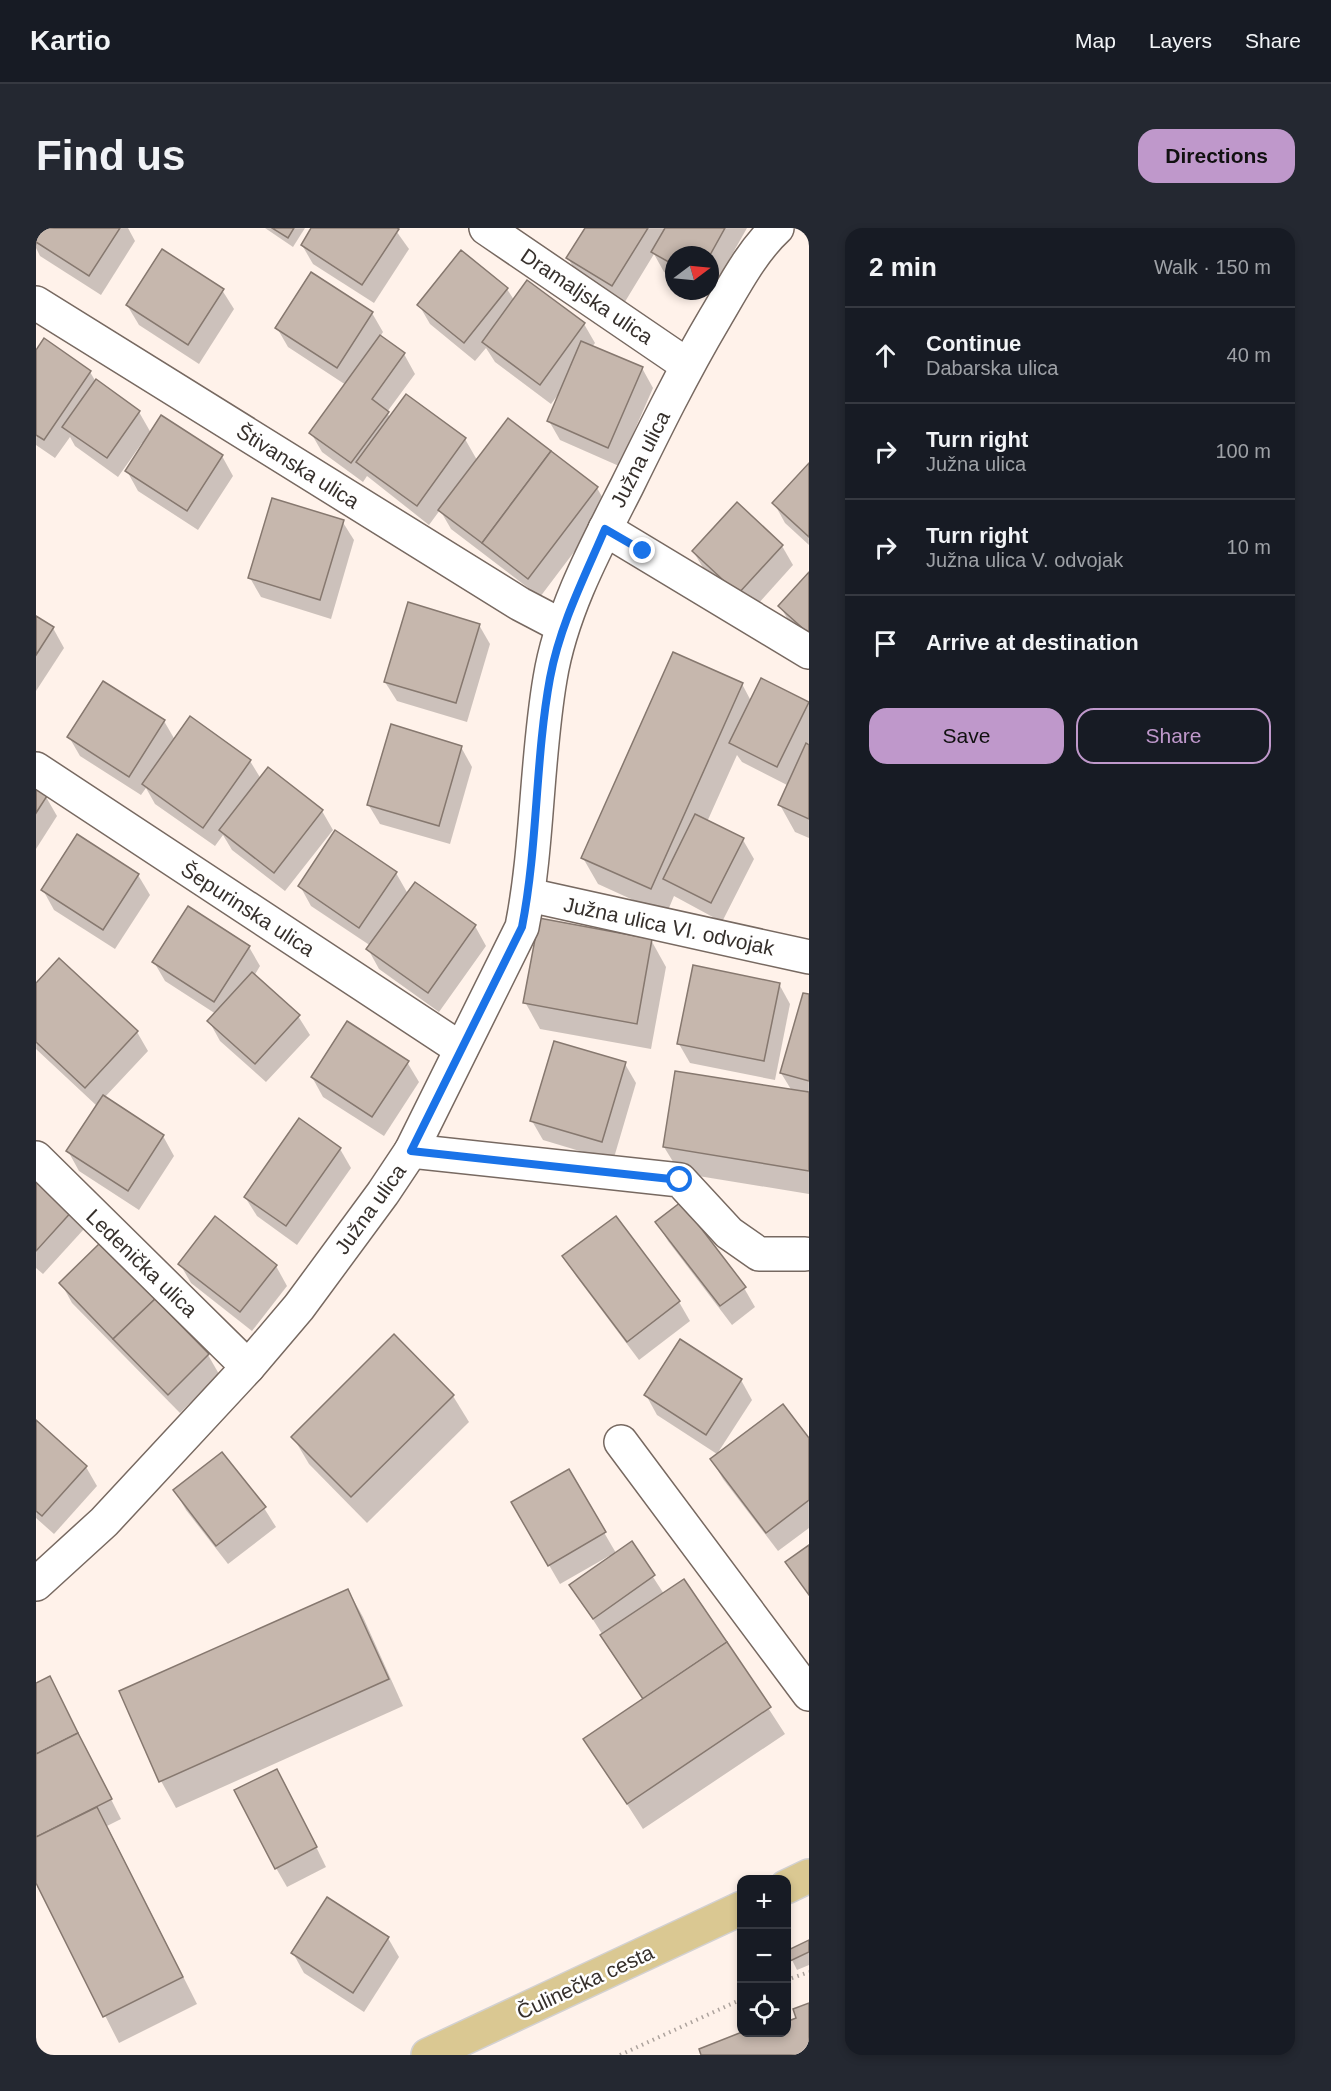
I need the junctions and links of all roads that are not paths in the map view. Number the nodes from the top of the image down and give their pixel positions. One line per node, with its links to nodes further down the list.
1 (486, 228): 4 (street, Dramaljska ulica)
2 (777, 228): 4 (street, Južna ulica)
3 (36, 303): 6 (street, Štivanska ulica)
4 (687, 365): 5 (street, Južna ulica)
5 (605, 529): 6 (street, Južna ulica); 7 (street)
6 (562, 626): 9 (street, Južna ulica)
7 (809, 652)
8 (36, 769): 11 (street, Šepurinska ulica)
9 (529, 895): 10 (street, Južna ulica VI. odvojak); 11 (street, Južna ulica)
10 (809, 957)
11 (461, 1049): 12 (street, Južna ulica)
12 (411, 1151): 14 (street); 15 (street, Južna ulica)
13 (36, 1158): 15 (street, Ledenička ulica)
14 (805, 1254)
15 (248, 1367): 17 (street, Južna ulica)
16 (621, 1442): 18 (street)
17 (36, 1584)
18 (809, 1694)
19 (809, 1876): 20 (main road)
20 (791, 1885)
21 (737, 1910): 22 (main road, Čulinečka cesta)
22 (428, 2055)

